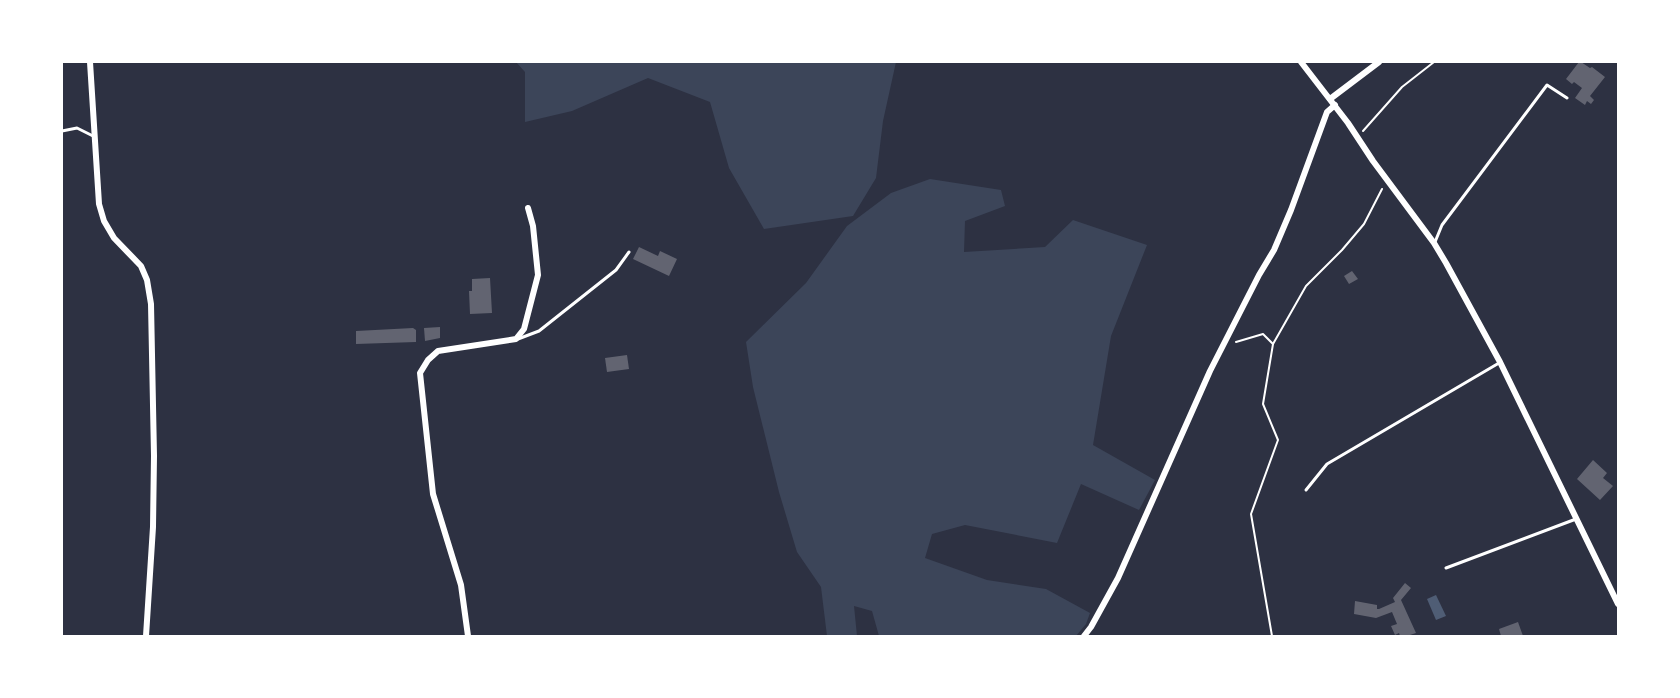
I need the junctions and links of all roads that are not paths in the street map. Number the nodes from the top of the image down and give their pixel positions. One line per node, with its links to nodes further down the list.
1 (90, 62): 8 (street)
2 (1301, 62): 5 (street)
3 (1378, 62): 5 (street)
4 (1567, 98): 10 (lane)
5 (1330, 99): 6 (street)
6 (1335, 105): 10 (street); 20 (street)
7 (62, 131): 8 (lane)
8 (95, 137): 18 (street)
9 (528, 208): 12 (street)
10 (1434, 243): 13 (street)
11 (629, 252): 12 (lane)
12 (516, 339): 19 (street)
13 (1500, 362): 14 (lane); 15 (street)
14 (1306, 490)
15 (1576, 519): 16 (lane); 17 (street)
16 (1446, 568)
17 (1618, 604)
18 (146, 636)
19 (468, 636)
20 (1084, 636)

